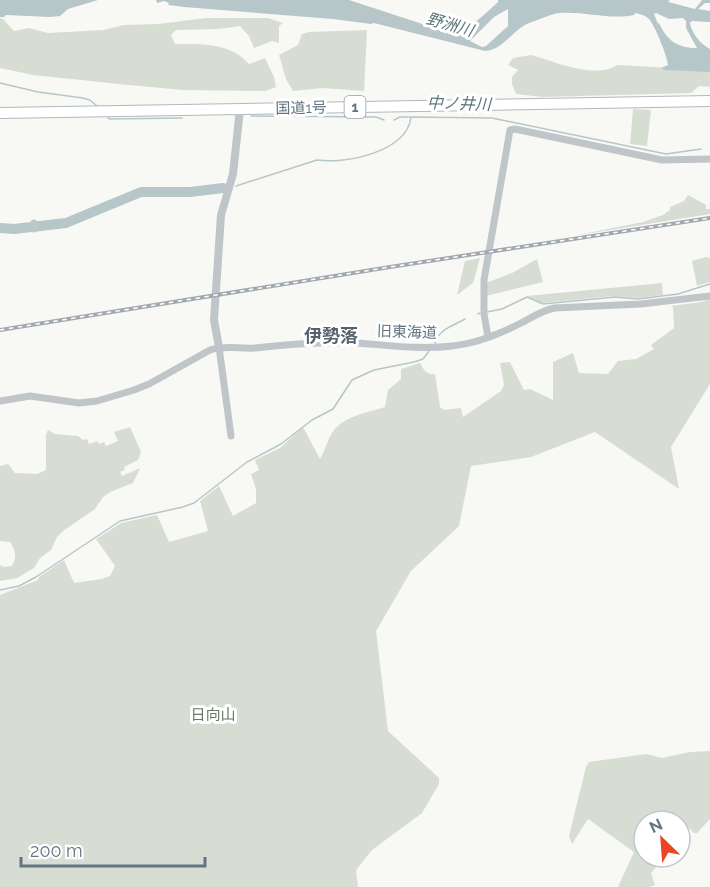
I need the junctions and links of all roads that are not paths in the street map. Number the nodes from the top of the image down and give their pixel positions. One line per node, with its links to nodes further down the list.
1 (710, 101): 2 (highway, 国道1号 / 1)
2 (240, 109): 3 (highway, 国道1号 / 1); 7 (street)
3 (0, 113)
4 (710, 159): 6 (street)
5 (710, 296): 6 (street, 旧東海道)
6 (489, 337): 7 (street, 旧東海道)
7 (219, 347): 8 (street, 旧東海道); 9 (street)
8 (0, 401)
9 (231, 436)

